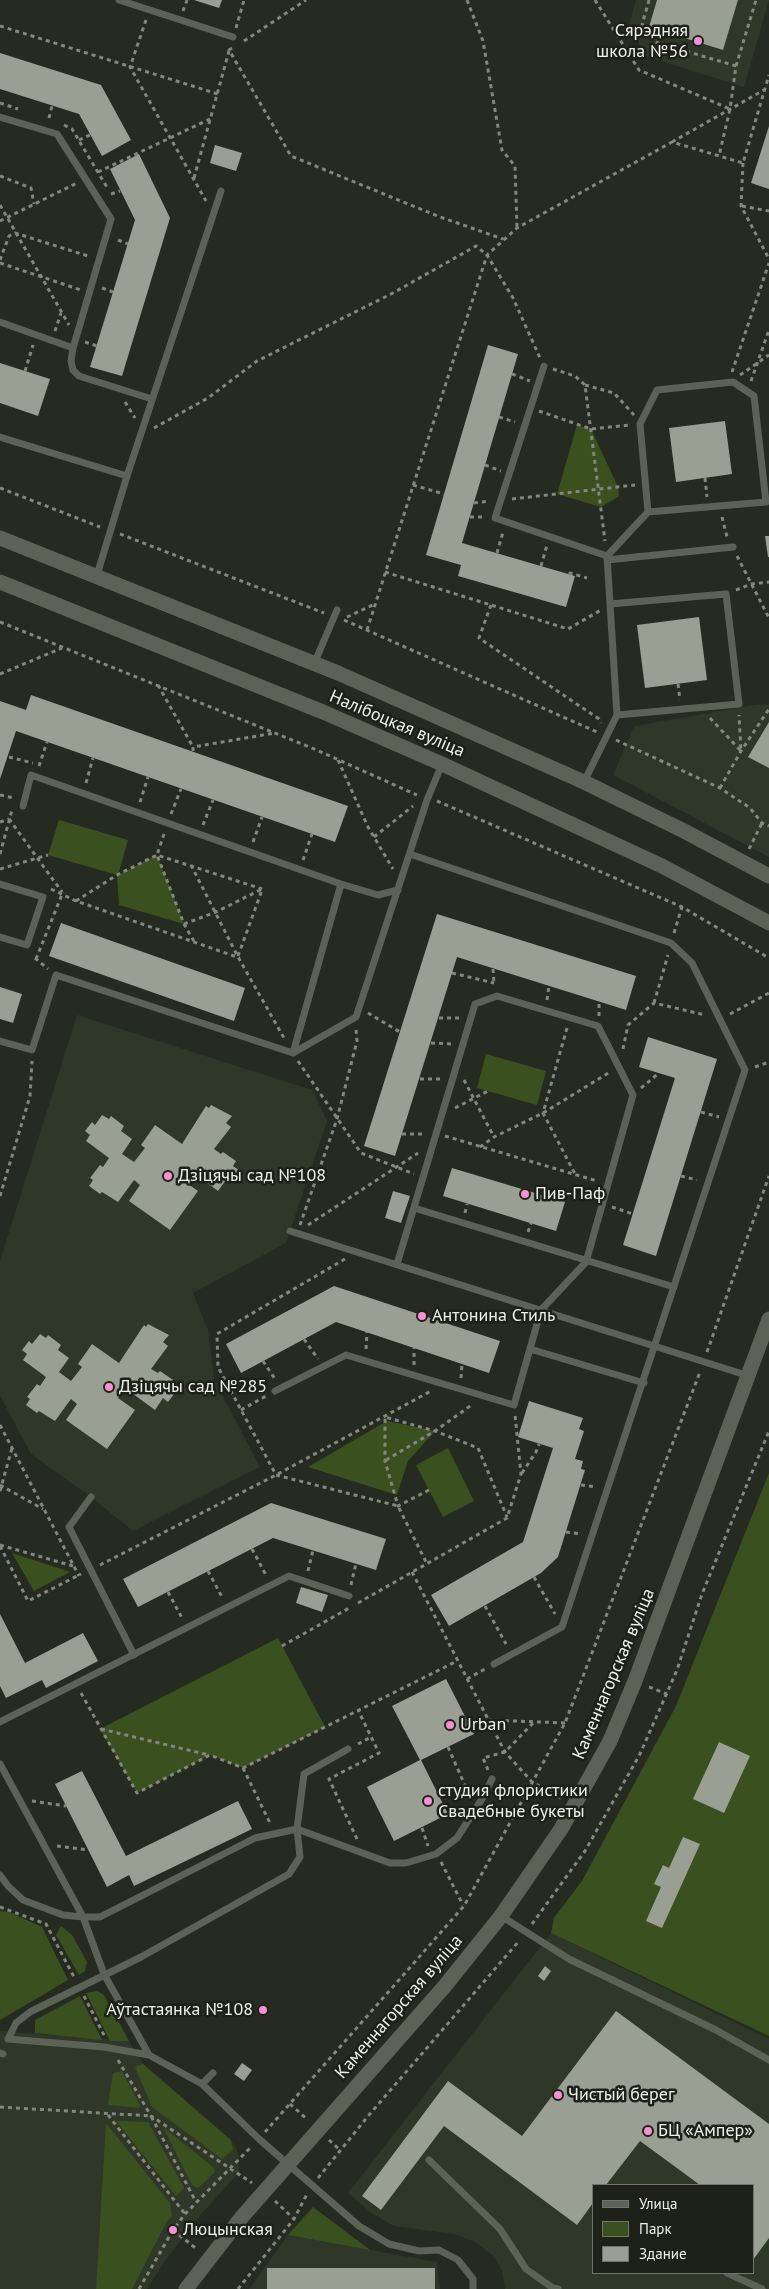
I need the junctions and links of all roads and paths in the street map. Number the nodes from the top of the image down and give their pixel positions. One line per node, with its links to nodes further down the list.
1 (119, 0): 7 (lane)
2 (306, 0): 48 (path)
3 (468, 0): 45 (path)
4 (595, 0): 16 (path)
5 (649, 0): 10 (path)
6 (756, 0): 10 (path)
7 (149, 10): 9 (lane); 11 (path)
8 (0, 26): 11 (path)
9 (233, 37)
10 (736, 66): 16 (path)
11 (130, 67): 21 (path); 25 (path)
12 (769, 75): 13 (path)
13 (765, 90): 16 (path); 29 (path)
14 (0, 103): 17 (path)
15 (52, 106): 20 (path)
16 (730, 109): 27 (path); 28 (path)
17 (24, 111)
18 (40, 116): 20 (path)
19 (0, 117): 32 (lane)
20 (48, 118): 22 (path)
21 (210, 119): 25 (path); 33 (path)
22 (55, 120)
23 (61, 122): 26 (path)
24 (90, 134): 26 (path)
25 (171, 138): 30 (path); 33 (path)
26 (79, 140): 30 (path)
27 (672, 142): 28 (path); 45 (path)
28 (719, 156): 29 (path)
29 (743, 163): 41 (path)
30 (98, 172): 32 (path); 36 (path)
31 (0, 176): 39 (path)
32 (85, 178): 39 (path); 51 (lane)
33 (194, 178): 38 (path)
34 (120, 191): 36 (path)
35 (221, 191): 83 (lane)
36 (111, 194): 37 (path)
37 (114, 201)
38 (207, 202)
39 (34, 204): 43 (path)
40 (0, 205): 43 (path)
41 (741, 206): 42 (path); 53 (path)
42 (769, 211)
43 (6, 218): 44 (path); 47 (path)
44 (0, 221)
45 (518, 228): 48 (path)
46 (120, 232): 49 (path)
47 (14, 233): 51 (path); 54 (path); 56 (path)
48 (503, 239): 52 (path)
49 (118, 240): 50 (path); 51 (path)
50 (128, 244)
51 (100, 254): 58 (lane)
52 (487, 254): 75 (path); 90 (path); 95 (path)
53 (769, 259)
54 (0, 262): 56 (path)
55 (769, 263): 78 (path)
56 (40, 277): 58 (path); 61 (path)
57 (102, 288): 58 (path); 59 (path); 60 (path)
58 (90, 289): 72 (lane)
59 (113, 292)
60 (98, 297)
61 (62, 313): 64 (path); 66 (path)
62 (0, 322): 72 (lane)
63 (769, 330): 74 (path)
64 (67, 333)
65 (86, 333): 68 (path)
66 (61, 334)
67 (25, 342): 69 (path)
68 (83, 342): 70 (path); 72 (path)
69 (33, 345): 71 (path); 76 (path)
70 (96, 346)
71 (41, 348)
72 (77, 349): 83 (lane)
73 (769, 355): 74 (path)
74 (756, 364): 78 (path); 81 (path)
75 (544, 366): 79 (lane); 80 (path)
76 (25, 371)
77 (512, 374): 79 (path)
78 (729, 382): 81 (lane); 87 (lane)
79 (538, 384): 84 (lane)
80 (585, 385): 87 (path); 89 (path)
81 (747, 391): 101 (lane)
82 (115, 399): 86 (path)
83 (152, 399): 90 (lane)
84 (530, 407): 88 (lane); 89 (path)
85 (499, 417): 88 (path)
86 (137, 422)
87 (640, 424): 89 (path); 94 (lane)
88 (525, 425): 99 (lane)
89 (591, 429): 97 (path)
90 (143, 431): 92 (lane)
91 (0, 437): 92 (lane)
92 (127, 476): 105 (lane)
93 (705, 478): 102 (path)
94 (646, 484): 97 (path); 103 (lane)
95 (413, 485): 98 (path); 112 (path)
96 (0, 488): 105 (path)
97 (599, 489): 99 (path); 110 (path)
98 (444, 494)
99 (500, 500): 100 (path); 104 (lane)
100 (474, 503)
101 (720, 506): 102 (lane); 108 (path)
102 (708, 507): 103 (lane)
103 (648, 512): 110 (lane)
104 (506, 522): 106 (lane); 109 (path)
105 (111, 531): 114 (lane); 123 (path)
106 (550, 536): 110 (lane); 111 (path)
107 (0, 538): 114 (main road, Налібоцкая вуліца)
108 (733, 547): 110 (lane); 118 (path)
109 (497, 553)
110 (607, 558): 121 (lane)
111 (541, 566)
112 (385, 572): 120 (path); 122 (path)
113 (569, 574): 115 (path)
114 (97, 575): 128 (main road, Налібоцкая вуліца)
115 (587, 578)
116 (0, 582): 145 (main road, Налібоцкая вуліца)
117 (769, 582): 118 (path)
118 (751, 584): 119 (path); 124 (path)
119 (726, 594): 121 (lane); 131 (lane)
120 (376, 604): 126 (path); 126 (path)
121 (610, 604): 122 (path); 134 (lane)
122 (491, 606): 136 (path)
123 (335, 613): 128 (lane)
124 (769, 618)
125 (0, 622): 127 (path)
126 (367, 630): 136 (path)
127 (62, 648): 129 (path); 130 (path)
128 (314, 664): 149 (main road, Налібоцкая вуліца)
129 (0, 674)
130 (158, 685): 135 (path); 138 (path)
131 (739, 704): 132 (lane); 139 (path)
132 (700, 707): 134 (lane); 139 (path)
133 (769, 709): 139 (path)
134 (617, 716): 136 (lane)
135 (276, 733): 138 (path); 143 (path)
136 (608, 736): 149 (lane); 150 (path)
137 (48, 742): 146 (path)
138 (193, 747): 140 (path)
139 (741, 751): 150 (path)
140 (193, 752)
141 (9, 757): 144 (path)
142 (93, 758): 148 (path)
143 (338, 760): 157 (path); 168 (path)
144 (27, 761)
145 (442, 764): 155 (lane); 190 (main road, Налібоцкая вуліца)
146 (39, 766)
147 (148, 777): 156 (path)
148 (86, 782)
149 (584, 782): 177 (main road, Налібоцкая вуліца)
150 (720, 788): 164 (path)
151 (181, 789): 160 (path)
152 (0, 795): 153 (path)
153 (15, 798)
154 (213, 800): 165 (path)
155 (427, 800): 171 (lane); 195 (path)
156 (140, 802)
157 (415, 804): 159 (path); 168 (path)
158 (23, 806): 183 (lane)
159 (412, 812)
160 (172, 813)
161 (262, 817): 169 (path)
162 (10, 818): 163 (path); 170 (path); 174 (path)
163 (0, 822)
164 (762, 823): 166 (path); 177 (path)
165 (203, 825)
166 (769, 826)
167 (312, 834): 175 (path)
168 (374, 837): 176 (path)
169 (253, 842)
170 (0, 854)
171 (410, 854): 186 (lane); 207 (lane)
172 (48, 855): 174 (path)
173 (157, 855): 178 (path); 188 (path); 191 (path)
174 (36, 858): 179 (path); 187 (path)
175 (303, 860)
176 (395, 862)
177 (742, 862): 181 (main road, Налібоцкая вуліца)
178 (191, 865): 185 (path); 189 (path)
179 (0, 870): 180 (path)
180 (9, 874)
181 (769, 876)
182 (0, 884): 192 (lane)
183 (342, 884): 186 (lane); 213 (lane)
184 (45, 886): 187 (path)
185 (262, 889): 189 (path); 194 (path)
186 (398, 890): 202 (lane)
187 (62, 892): 188 (path); 196 (path)
188 (76, 901): 193 (path)
189 (216, 912): 191 (path); 194 (path)
190 (769, 923)
191 (184, 924): 193 (path)
192 (0, 937)
193 (195, 943): 194 (path)
194 (238, 957): 213 (path)
195 (769, 958)
196 (36, 959)
197 (493, 969): 199 (path)
198 (452, 972): 199 (path)
199 (494, 983): 201 (path)
200 (769, 993): 207 (path)
201 (497, 996): 205 (lane); 206 (lane)
202 (359, 1007): 203 (lane); 208 (path)
203 (356, 1017): 213 (lane); 225 (path)
204 (439, 1018): 205 (path)
205 (472, 1018): 211 (lane)
206 (570, 1018): 215 (lane); 223 (path)
207 (720, 1018): 215 (path); 226 (lane)
208 (400, 1032)
209 (0, 1041): 212 (lane)
210 (431, 1044): 211 (path)
211 (463, 1044): 214 (lane)
212 (32, 1050): 213 (lane); 237 (path)
213 (293, 1053): 225 (path)
214 (456, 1067): 217 (lane); 221 (path)
215 (619, 1067): 220 (lane); 223 (path)
216 (659, 1073): 220 (path)
217 (453, 1078): 218 (path); 224 (lane)
218 (420, 1079)
219 (488, 1091): 221 (path)
220 (633, 1094): 240 (lane)
221 (473, 1098): 224 (path); 229 (path)
222 (701, 1112): 226 (path)
223 (542, 1113): 229 (path); 233 (path)
224 (442, 1114): 228 (lane)
225 (337, 1119): 232 (path); 245 (path)
226 (729, 1120): 238 (lane)
227 (402, 1134): 228 (path)
228 (437, 1134): 230 (lane); 231 (path)
229 (494, 1137): 231 (path)
230 (433, 1144): 232 (path); 236 (lane)
231 (480, 1146): 233 (path)
232 (394, 1167): 236 (path); 245 (path)
233 (575, 1174): 240 (path)
234 (681, 1176): 238 (path)
235 (769, 1176): 258 (path)
236 (424, 1177): 243 (lane)
237 (4, 1182): 239 (path); 241 (path)
238 (709, 1183): 249 (lane)
239 (0, 1184)
240 (607, 1184): 242 (lane)
241 (0, 1196)
242 (602, 1203): 244 (path); 247 (lane)
243 (414, 1208): 247 (lane); 248 (lane)
244 (633, 1214)
245 (294, 1232): 246 (lane)
246 (356, 1252): 248 (lane); 266 (path)
247 (586, 1262): 249 (lane); 250 (lane)
248 (396, 1264): 250 (lane)
249 (674, 1287): 254 (lane)
250 (541, 1310): 254 (lane); 255 (lane)
251 (769, 1319): 260 (main road, Каменнагорская вуліца)
252 (367, 1332): 257 (path)
253 (304, 1339): 259 (path)
254 (655, 1346): 258 (lane); 261 (lane)
255 (530, 1349): 261 (lane); 265 (lane)
256 (263, 1361): 263 (path)
257 (365, 1361): 259 (lane); 262 (lane)
258 (704, 1362): 260 (lane); 315 (path)
259 (323, 1367): 263 (lane)
260 (749, 1376): 308 (main road, Каменнагорская вуліца)
261 (644, 1383): 300 (lane)
262 (442, 1384): 264 (lane); 267 (path)
263 (278, 1390): 266 (path)
264 (484, 1397): 265 (lane); 269 (path)
265 (514, 1405): 274 (path)
266 (241, 1410): 275 (path)
267 (386, 1417): 269 (path); 273 (path); 275 (path)
268 (0, 1425): 272 (path)
269 (435, 1431): 273 (path); 282 (path)
270 (769, 1432): 310 (path)
271 (539, 1444): 274 (path)
272 (12, 1448): 276 (path); 281 (path)
273 (385, 1461): 280 (path)
274 (521, 1474): 282 (path)
275 (276, 1475): 280 (path); 289 (path)
276 (1, 1486): 278 (path); 281 (path)
277 (429, 1490): 280 (path)
278 (0, 1491)
279 (91, 1497): 289 (lane)
280 (398, 1506): 287 (path)
281 (44, 1509): 288 (path)
282 (507, 1518): 287 (path)
283 (0, 1545): 288 (path); 292 (path)
284 (252, 1549): 295 (path)
285 (313, 1550): 294 (path)
286 (356, 1563): 297 (path)
287 (427, 1564): 291 (path)
288 (74, 1566): 292 (path)
289 (91, 1569): 292 (path); 303 (lane)
290 (208, 1571): 299 (path)
291 (412, 1572): 302 (path); 305 (path)
292 (79, 1576)
293 (534, 1577): 300 (path)
294 (305, 1582): 295 (lane); 297 (lane)
295 (271, 1585): 299 (lane)
296 (168, 1592): 301 (path)
297 (349, 1596)
298 (485, 1606): 304 (path)
299 (228, 1607): 301 (lane)
300 (562, 1627): 304 (lane)
301 (187, 1629): 303 (lane)
302 (282, 1646)
303 (134, 1655): 309 (lane)
304 (512, 1655): 306 (lane)
305 (457, 1661): 307 (path); 311 (path)
306 (494, 1664): 307 (path)
307 (467, 1679): 312 (path)
308 (635, 1681): 310 (path); 327 (main road, Каменнагорская вуліца)
309 (76, 1684): 313 (lane); 316 (path)
310 (667, 1694): 344 (path)
311 (358, 1710): 317 (path); 323 (path)
312 (489, 1720): 314 (path); 320 (path)
313 (0, 1722)
314 (534, 1722): 315 (path); 320 (path)
315 (565, 1723): 325 (path)
316 (100, 1728): 321 (path); 321 (path)
317 (371, 1737): 319 (path); 335 (path)
318 (448, 1747): 329 (path)
319 (348, 1749): 331 (lane)
320 (505, 1752): 324 (path); 325 (path)
321 (210, 1755): 323 (path)
322 (0, 1764): 326 (lane)
323 (243, 1768): 332 (path)
324 (492, 1779): 329 (lane)
325 (532, 1782): 327 (path); 340 (path)
326 (19, 1799): 328 (path); 333 (lane)
327 (574, 1805): 342 (main road, Каменнагорская вуліца)
328 (66, 1806)
329 (476, 1810): 336 (lane)
330 (422, 1828): 336 (path)
331 (297, 1829): 332 (lane); 335 (lane); 345 (lane)
332 (275, 1833): 343 (lane)
333 (43, 1844): 334 (path); 343 (lane)
334 (88, 1850)
335 (364, 1853): 336 (lane)
336 (434, 1855): 340 (path)
337 (0, 1875): 338 (lane)
338 (8, 1886): 339 (lane); 343 (lane)
339 (0, 1890)
340 (464, 1906): 355 (path)
341 (0, 1907): 346 (path)
342 (501, 1916): 344 (lane); 357 (main road, Каменнагорская вуліца)
343 (83, 1917): 345 (lane)
344 (527, 1931): 349 (lane); 359 (path)
345 (104, 1974): 346 (lane); 348 (lane)
346 (80, 1988): 347 (path); 347 (lane)
347 (108, 2048): 348 (lane); 354 (path)
348 (150, 2054): 351 (lane)
349 (769, 2060)
350 (213, 2073): 351 (lane)
351 (202, 2084): 355 (lane)
352 (0, 2107): 353 (path)
353 (108, 2115): 354 (path); 362 (path)
354 (151, 2116): 358 (path); 361 (path)
355 (259, 2139): 357 (lane); 358 (path)
356 (429, 2160): 371 (lane)
357 (288, 2164): 359 (lane); 360 (main road, Каменнагорская вуліца)
358 (229, 2168): 360 (path); 361 (path)
359 (311, 2187): 363 (path); 370 (lane)
360 (265, 2191): 363 (path); 365 (main road, Каменнагорская вуліца)
361 (196, 2202): 362 (path)
362 (185, 2214): 364 (path)
363 (294, 2219): 369 (path)
364 (173, 2230): 365 (path); 367 (path)
365 (208, 2258): 368 (main road, Каменнагорская вуліца)
366 (729, 2274): 372 (lane)
367 (139, 2289)
368 (186, 2289)
369 (238, 2289)
370 (473, 2289)
371 (558, 2289)
372 (762, 2289)

